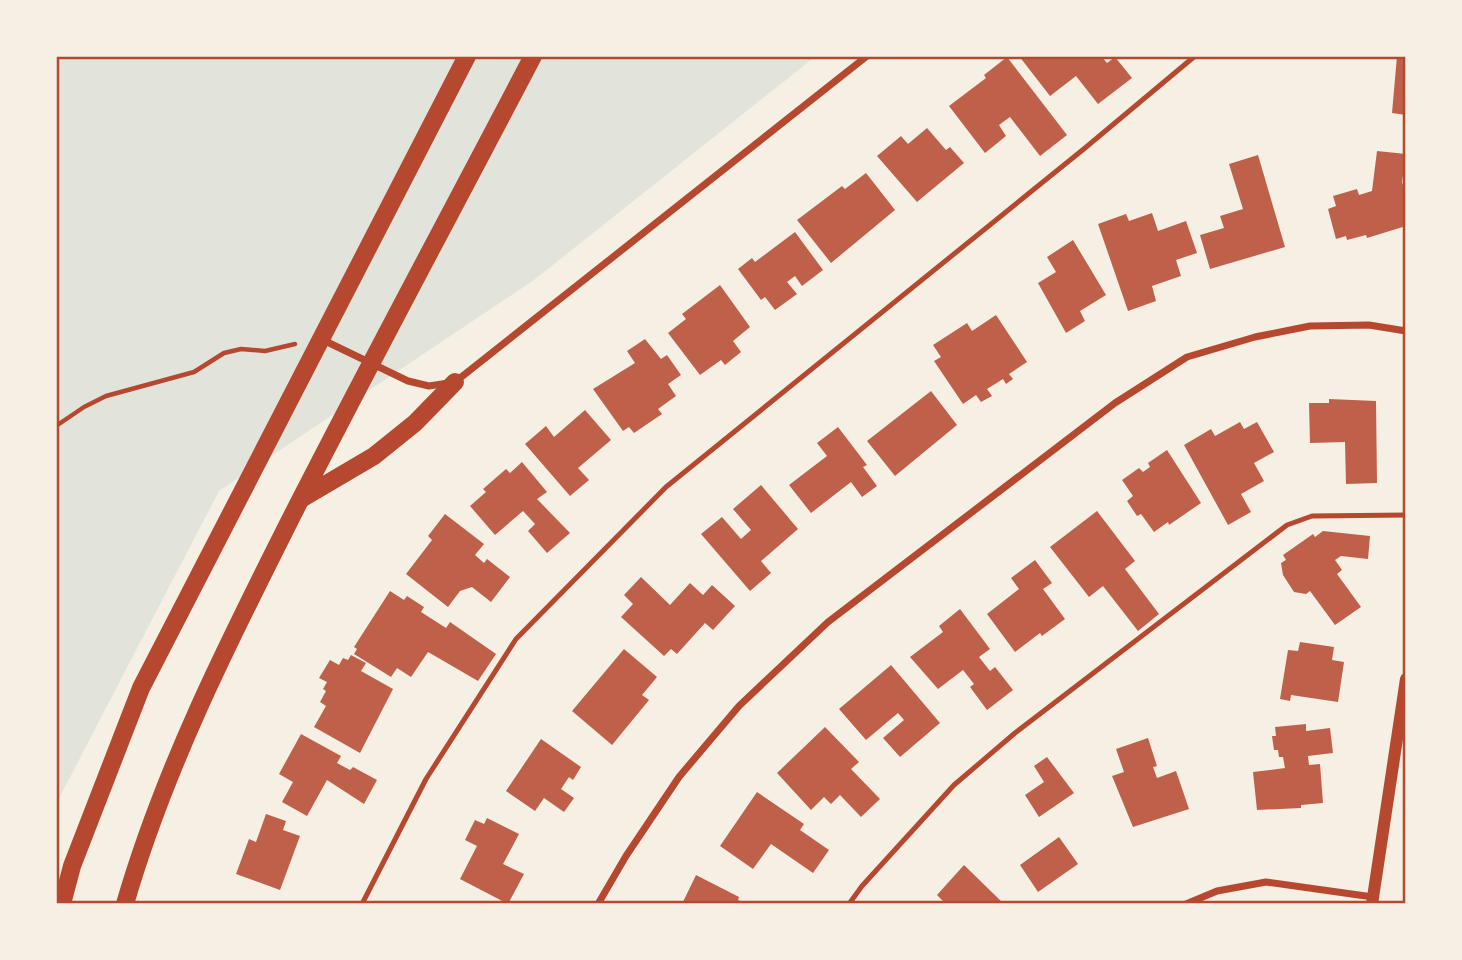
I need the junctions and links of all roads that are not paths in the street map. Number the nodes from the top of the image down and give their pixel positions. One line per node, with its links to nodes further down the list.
1 (467, 56): 6 (main road)
2 (533, 56): 7 (main road)
3 (867, 56): 8 (street)
4 (1195, 56): 15 (lane)
5 (1406, 331): 16 (street)
6 (321, 339): 7 (street); 13 (main road)
7 (371, 364): 8 (street); 9 (main road)
8 (455, 382): 9 (main road)
9 (301, 499): 14 (main road)
10 (1406, 515): 17 (lane)
11 (1406, 679): 12 (street)
12 (1372, 900): 18 (street)
13 (62, 904)
14 (125, 904)
15 (362, 904)
16 (597, 904)
17 (849, 904)
18 (1186, 904)

